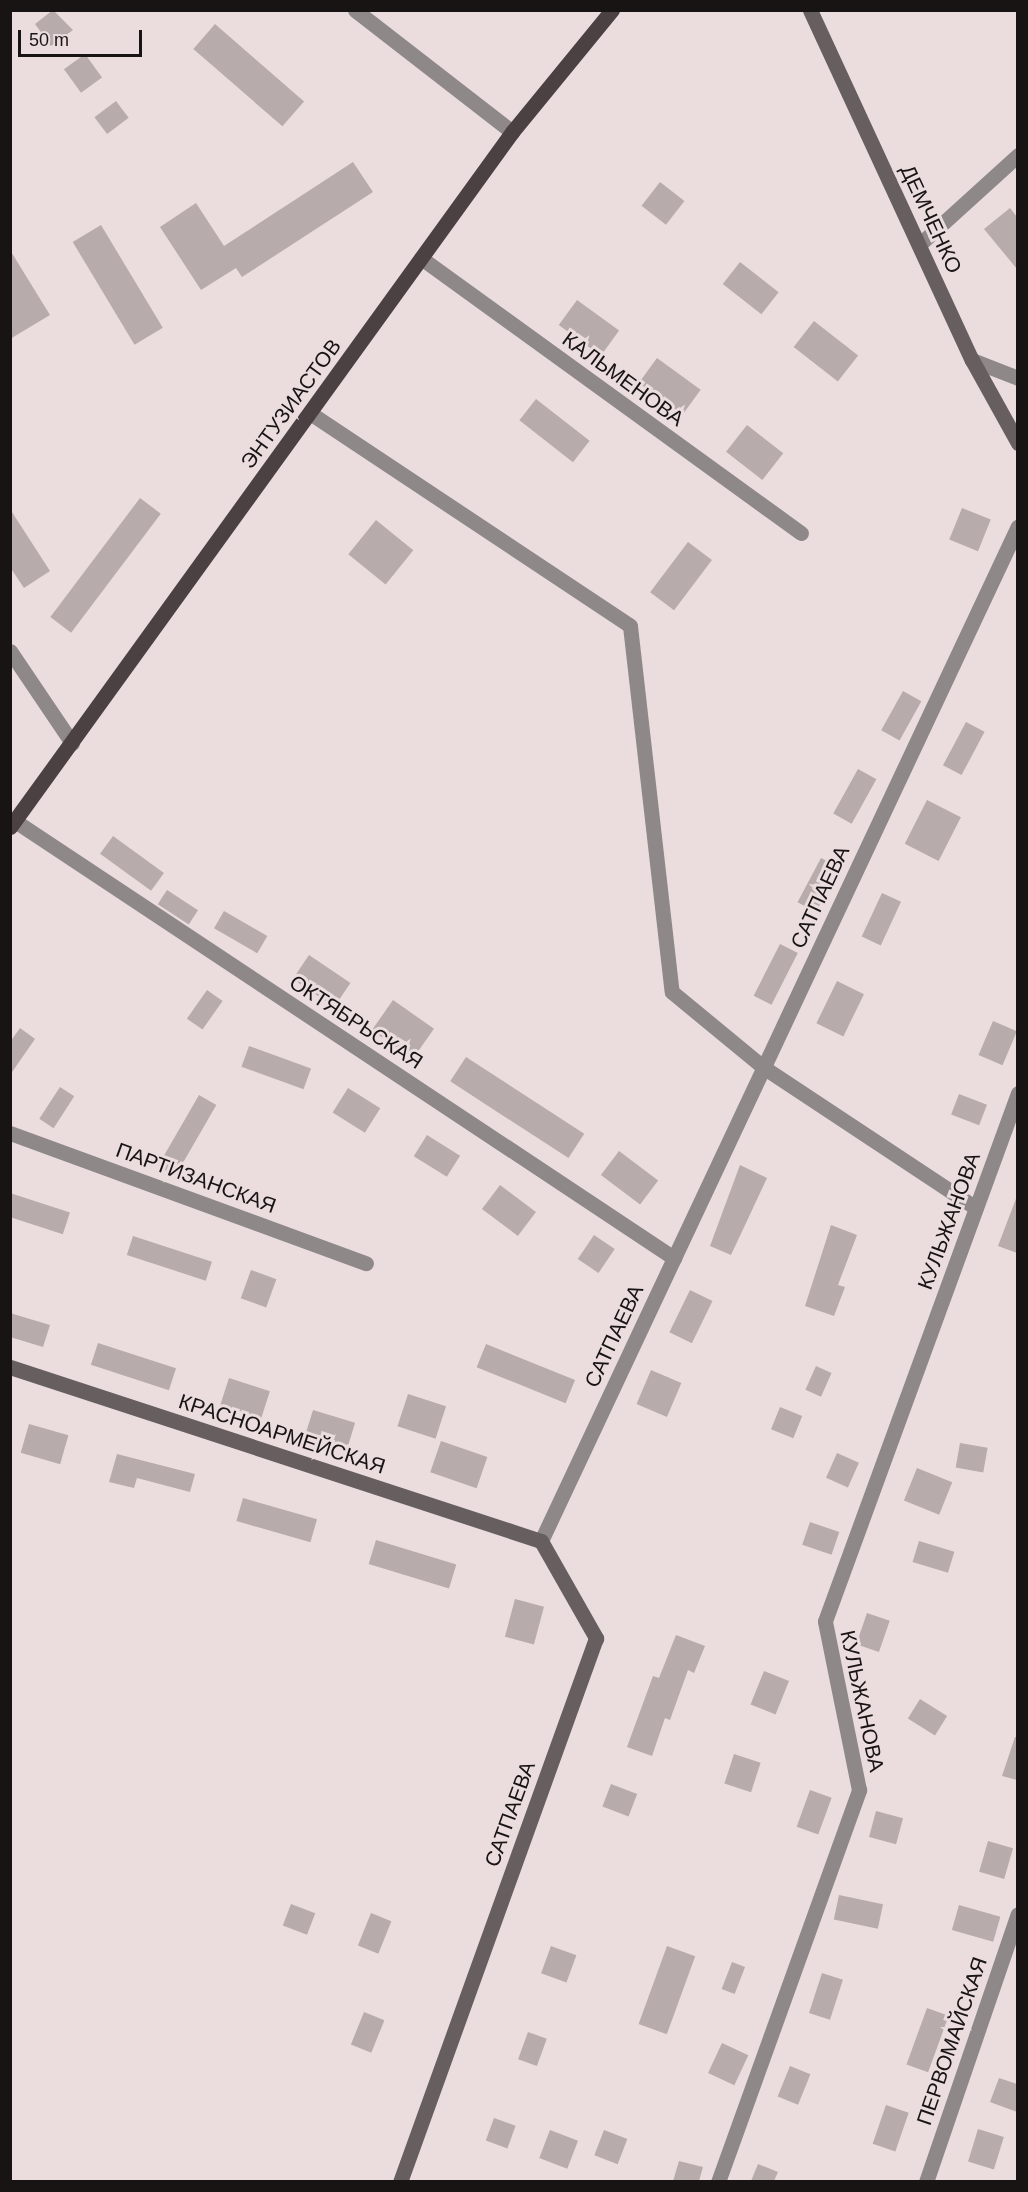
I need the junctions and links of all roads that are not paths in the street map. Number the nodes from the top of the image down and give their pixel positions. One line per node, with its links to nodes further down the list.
1 (612, 10): 4 (main road, ЭНТУЗИАСТОВ)
2 (810, 10): 6 (street, ДЕМЧЕНКО)
3 (355, 11): 4 (street)
4 (512, 132): 7 (main road, ЭНТУЗИАСТОВ)
5 (1017, 155): 6 (street)
6 (921, 243): 8 (street, ДЕМЧЕНКО)
7 (421, 258): 10 (main road, ЭНТУЗИАСТОВ); 13 (street, КАЛЬМЕНОВА)
8 (972, 360): 9 (street); 11 (street, ДЕМЧЕНКО)
9 (1017, 378)
10 (310, 413): 15 (main road, ЭНТУЗИАСТОВ); 17 (street)
11 (1017, 443)
12 (1017, 526): 17 (street, САТПАЕВА)
13 (801, 533)
14 (10, 651): 15 (street)
15 (72, 743): 16 (main road, ЭНТУЗИАСТОВ)
16 (13, 824): 21 (street, ОКТЯБРЬСКАЯ)
17 (764, 1067): 20 (street); 21 (street, САТПАЕВА)
18 (1017, 1093): 20 (street, КУЛЬЖАНОВА)
19 (10, 1133): 22 (street, ПАРТИЗАНСКАЯ)
20 (976, 1208): 27 (street, КУЛЬЖАНОВА)
21 (674, 1258): 24 (street, САТПАЕВА)
22 (366, 1263)
23 (10, 1366): 24 (street, КРАСНОАРМЕЙСКАЯ)
24 (541, 1541): 26 (street, САТПАЕВА)
25 (1017, 1914): 28 (street, ПЕРВОМАЙСКАЯ)
26 (400, 2181)
27 (718, 2181)
28 (926, 2181)

